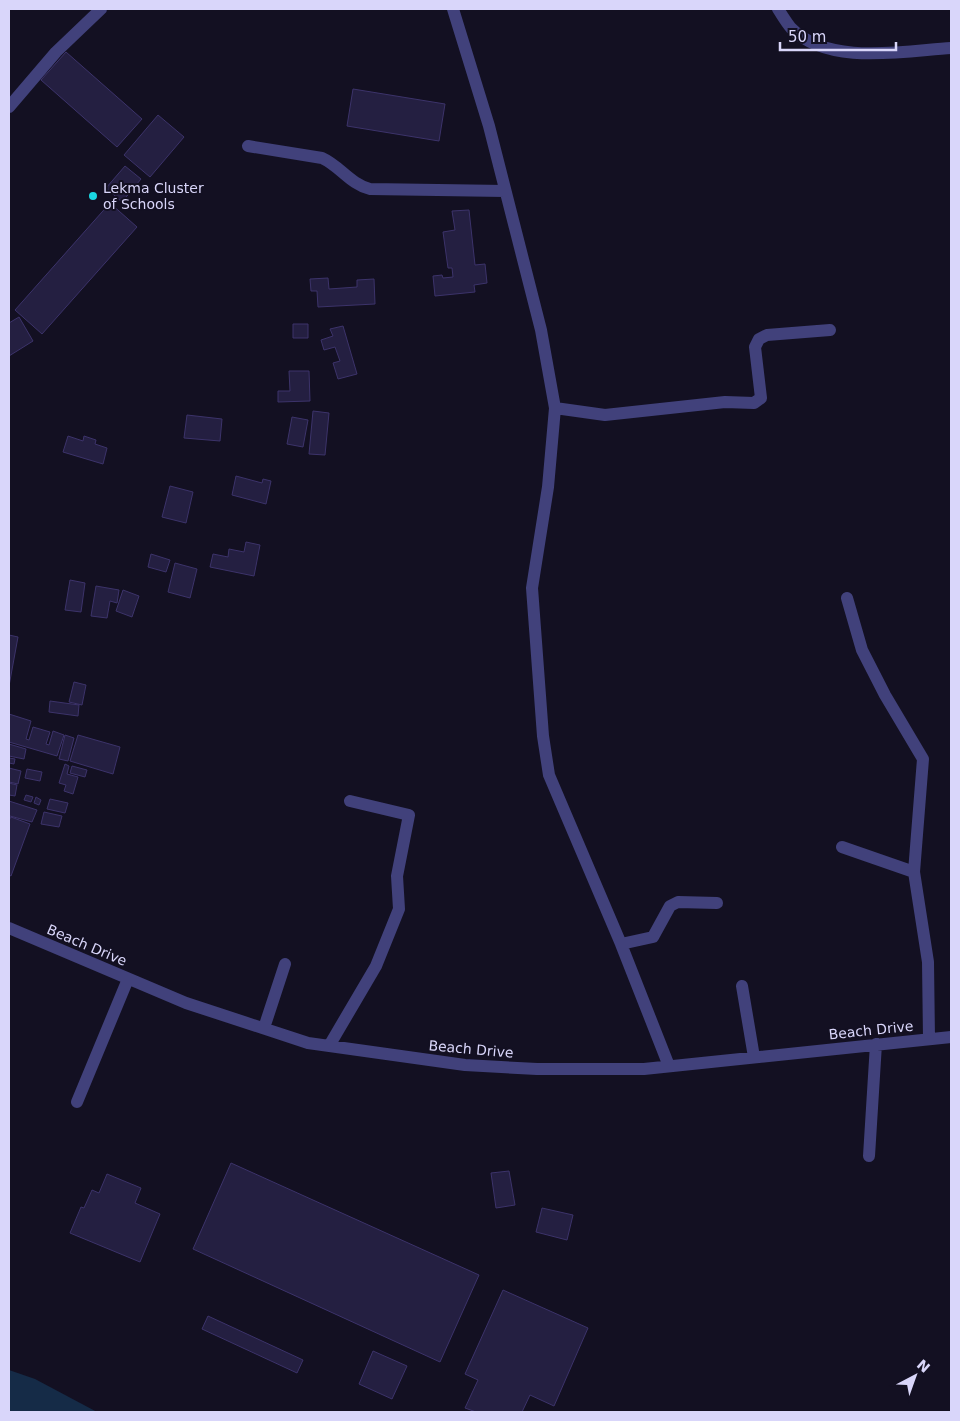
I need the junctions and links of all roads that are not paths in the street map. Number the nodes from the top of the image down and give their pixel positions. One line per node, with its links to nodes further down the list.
1 (101, 9): 5 (street)
2 (453, 9): 7 (street)
3 (778, 9): 4 (street)
4 (951, 48)
5 (9, 107)
6 (248, 146): 7 (street)
7 (505, 191): 9 (street)
8 (830, 330): 9 (street)
9 (555, 408): 16 (street)
10 (847, 598): 13 (street)
11 (350, 801): 24 (street)
12 (842, 847): 13 (street)
13 (914, 872): 22 (street)
14 (717, 903): 16 (street)
15 (9, 928): 18 (street, Beach Drive)
16 (621, 944): 26 (street)
17 (285, 964): 20 (street)
18 (128, 979): 20 (street, Beach Drive); 27 (street)
19 (742, 986): 25 (street)
20 (264, 1028): 24 (street, Beach Drive)
21 (951, 1037): 22 (street, Beach Drive)
22 (929, 1039): 23 (street, Beach Drive)
23 (876, 1044): 25 (street, Beach Drive); 28 (street)
24 (329, 1046): 26 (street, Beach Drive)
25 (754, 1057): 26 (street, Beach Drive)
26 (669, 1066)
27 (77, 1102)
28 (868, 1156)

